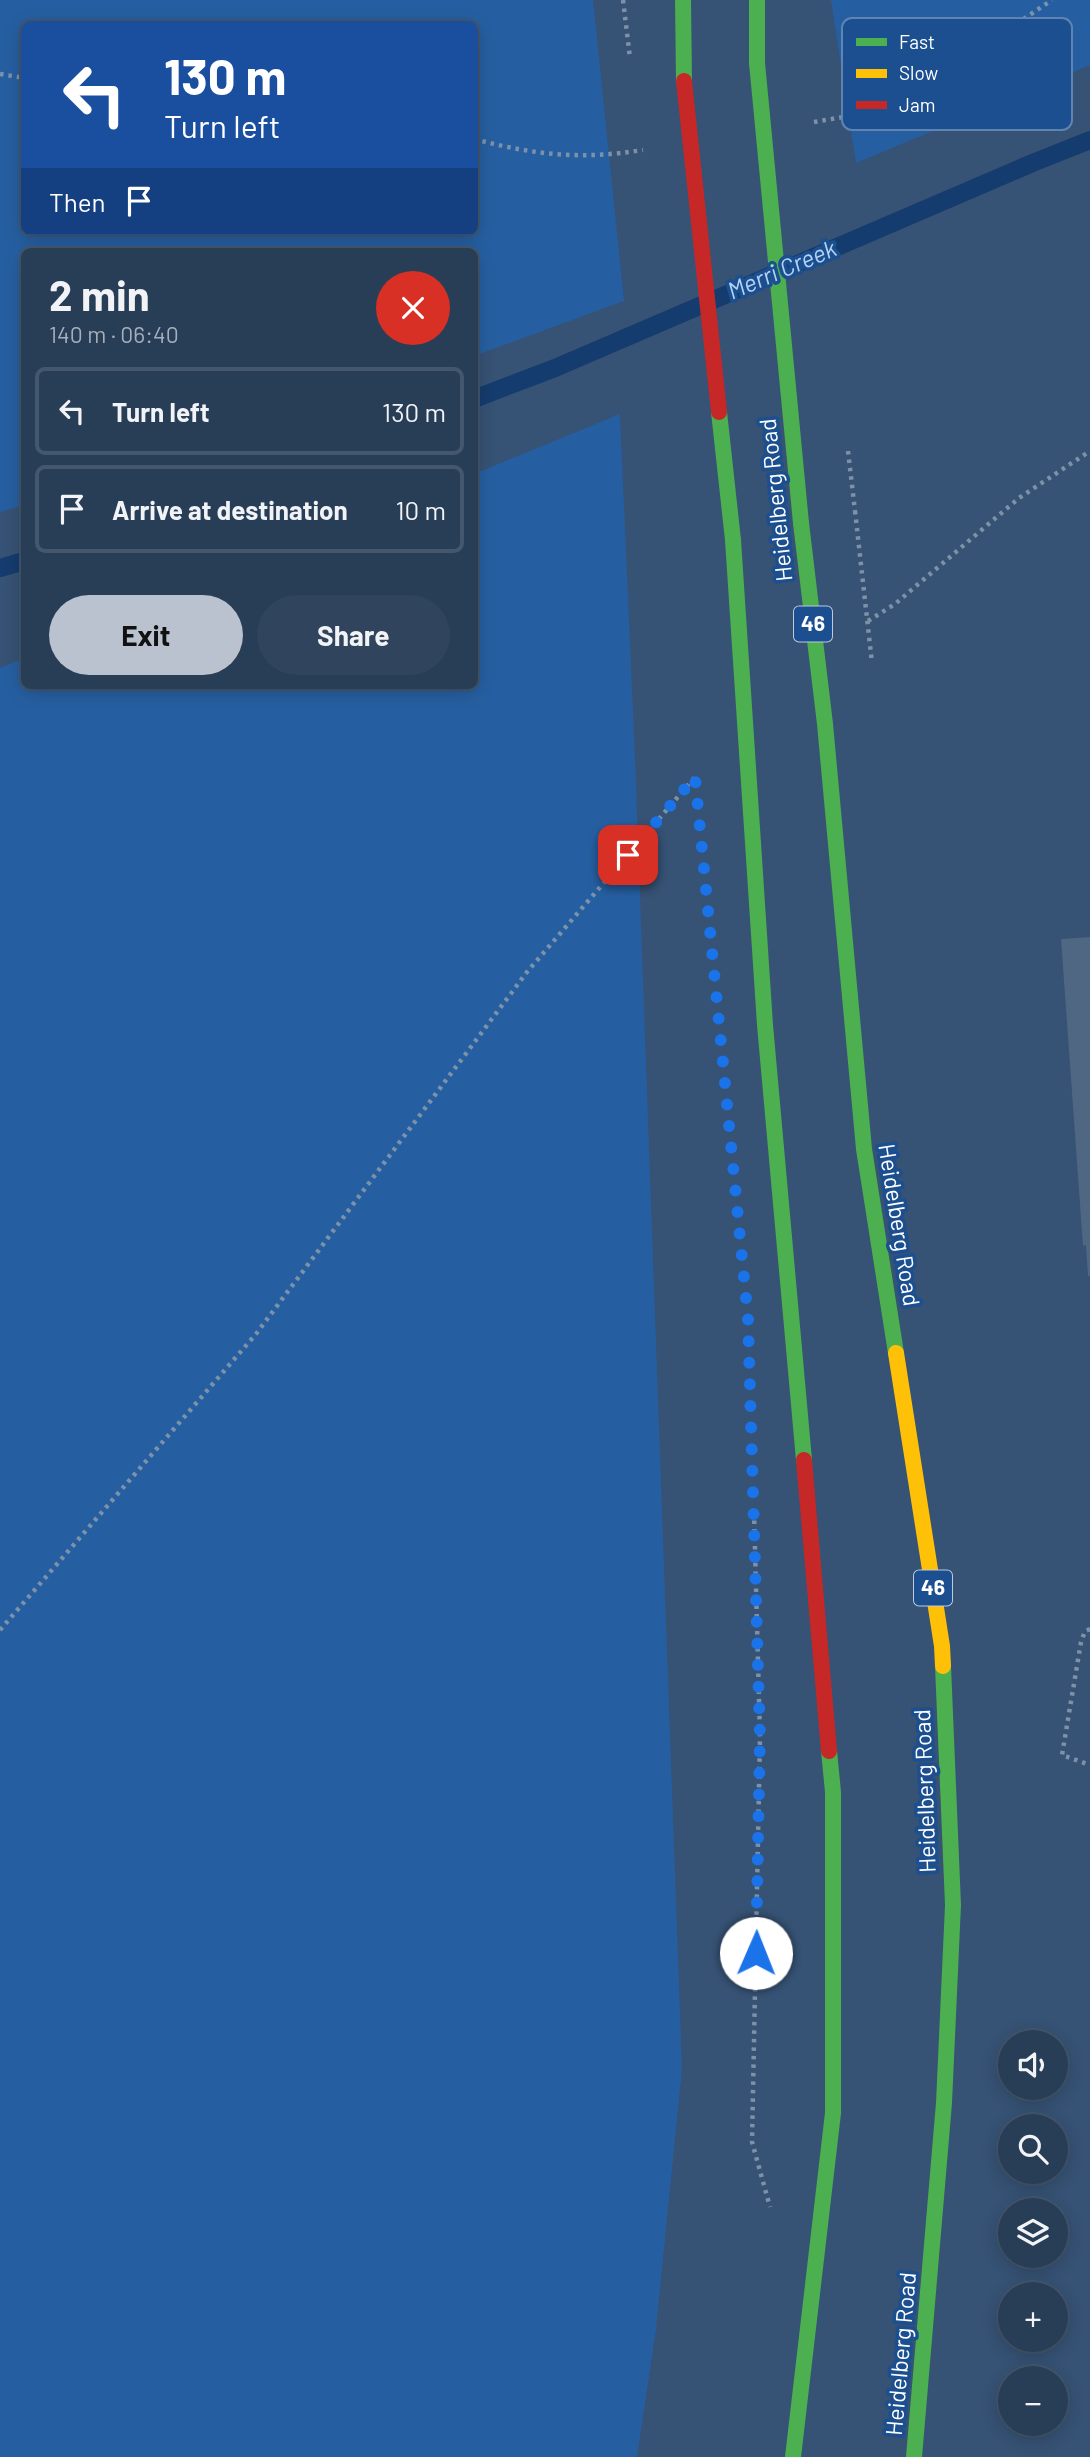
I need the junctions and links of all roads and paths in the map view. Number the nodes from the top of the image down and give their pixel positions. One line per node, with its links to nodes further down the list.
1 (623, 0): 4 (path)
2 (683, 0): 15 (main road, Heidelberg Road, bridge)
3 (757, 0): 16 (main road, Heidelberg Road / 46, bridge)
4 (630, 63)
5 (0, 74): 6 (path)
6 (21, 78)
7 (1090, 451): 8 (path)
8 (868, 621)
9 (696, 791): 12 (path)
10 (754, 1500): 14 (path)
11 (1090, 1629): 13 (path)
12 (0, 1630)
13 (1090, 1765)
14 (770, 2208)
15 (793, 2457)
16 (914, 2457)

